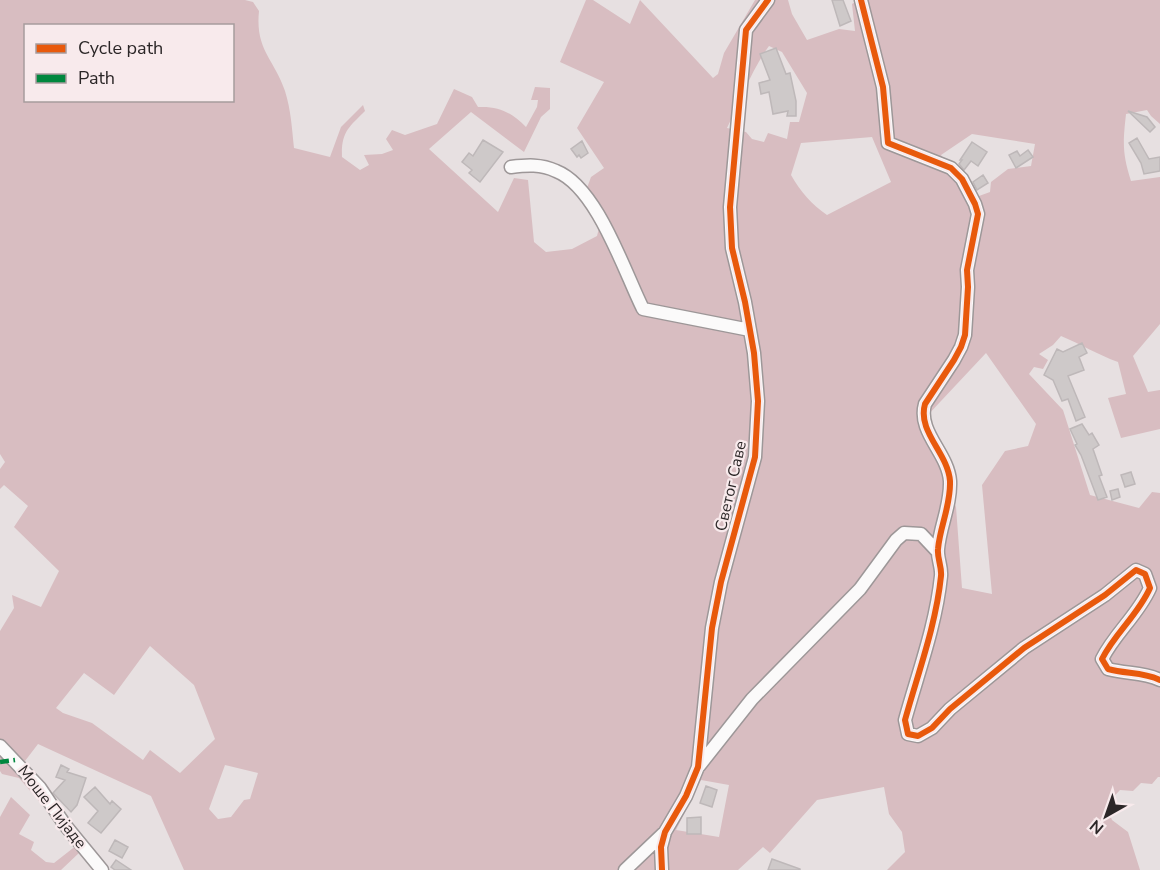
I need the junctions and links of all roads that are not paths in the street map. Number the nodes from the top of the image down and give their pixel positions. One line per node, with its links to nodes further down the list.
1 (768, 0): 4 (street, Светог Саве)
2 (861, 0): 5 (street)
3 (511, 167): 4 (street)
4 (750, 330): 8 (street, Светог Саве)
5 (937, 551): 6 (street); 8 (street)
6 (1160, 680)
7 (0, 746): 10 (street, Моше Пијаде)
8 (698, 767): 9 (street, Светог Саве)
9 (665, 832): 11 (street); 12 (street, Светог Саве)
10 (102, 870)
11 (625, 870)
12 (662, 870)

